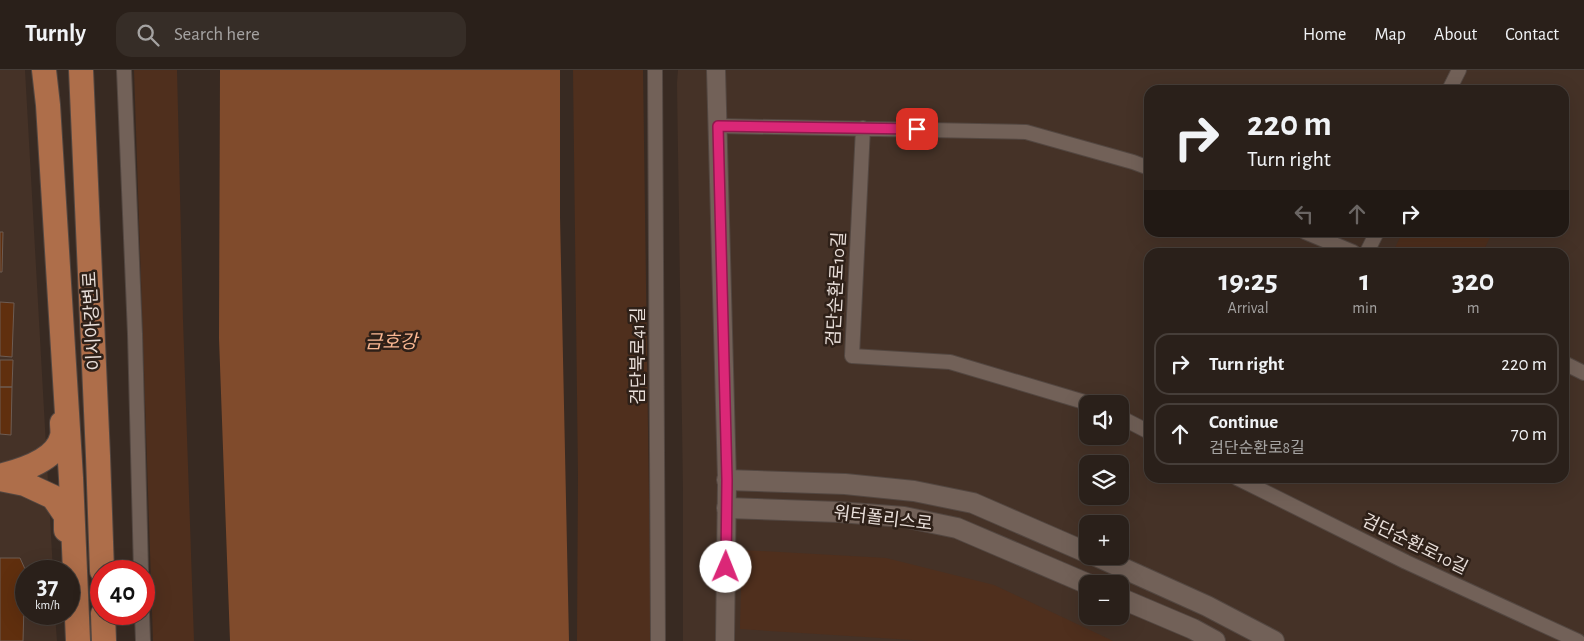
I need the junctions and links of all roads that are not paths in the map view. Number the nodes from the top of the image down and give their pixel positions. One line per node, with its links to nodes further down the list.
1 (44, 70): 13 (highway, 이시아강변로)
2 (81, 70): 19 (highway, 이시아강변로)
3 (124, 70): 30 (street)
4 (654, 70): 40 (street, 검단북로41길)
5 (716, 70): 8 (street)
6 (1459, 70): 7 (street)
7 (1452, 85)
8 (718, 126): 9 (street); 22 (street)
9 (863, 128): 10 (street); 16 (street, 검단순환로10길)
10 (1144, 166)
11 (1317, 237): 12 (street)
12 (1343, 248)
13 (63, 355): 20 (highway); 21 (highway, 이시아강변로)
14 (1569, 365): 15 (street)
15 (1584, 373)
16 (1079, 400)
17 (1129, 422): 18 (street)
18 (1144, 429)
19 (98, 456): 21 (highway); 24 (highway, 이시아강변로)
20 (0, 478): 21 (highway); 27 (highway)
21 (71, 478): 24 (highway); 28 (highway, 이시아강변로)
22 (727, 480): 25 (street); 26 (main road, 워터폴리스로)
23 (1265, 484): 44 (street, 검단순환로10길)
24 (99, 497): 29 (highway, 이시아강변로)
25 (727, 508): 32 (main road, 워터폴리스로); 41 (street)
26 (1079, 549)
27 (69, 560)
28 (75, 560)
29 (102, 560)
30 (141, 560)
31 (1116, 565): 43 (main road)
32 (1079, 580)
33 (1129, 602): 42 (main road)
34 (77, 625): 37 (highway, 이시아강변로)
35 (103, 625): 38 (highway)
36 (142, 625): 39 (street)
37 (78, 641)
38 (104, 641)
39 (143, 641)
40 (658, 641)
41 (725, 641)
42 (1215, 641)
43 (1274, 641)
44 (1578, 641)

